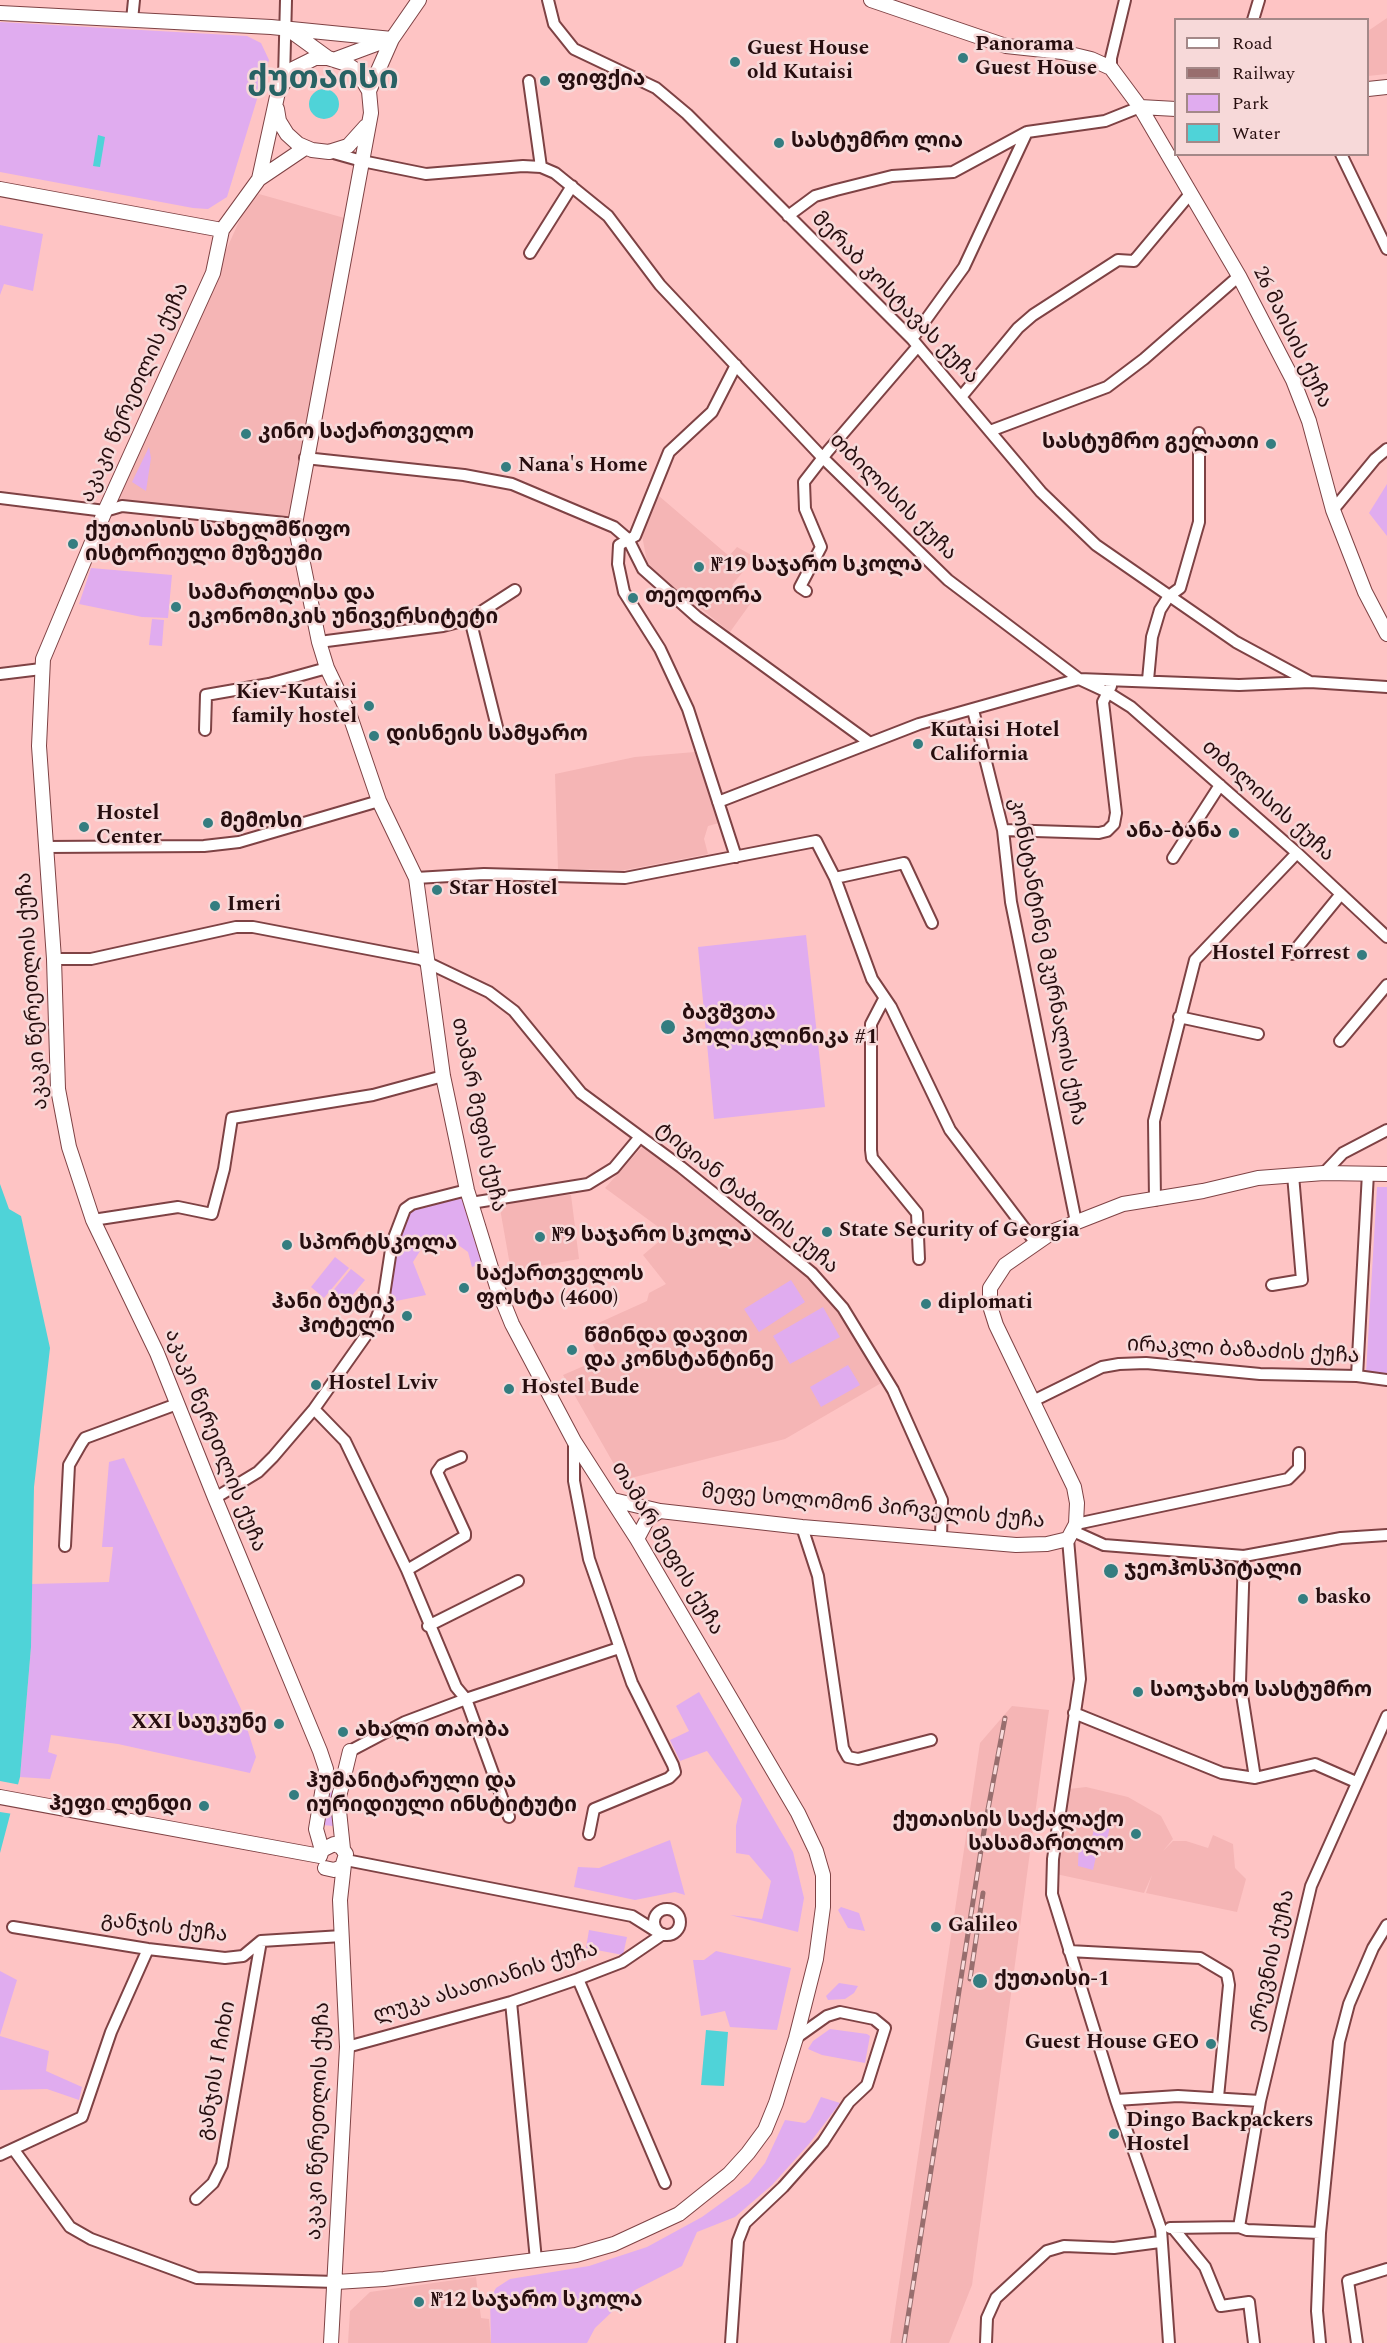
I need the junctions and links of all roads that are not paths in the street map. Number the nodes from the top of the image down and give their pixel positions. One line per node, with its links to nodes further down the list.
1 (134, 0): 10 (street)
2 (286, 0): 11 (street)
3 (419, 0): 12 (main road)
4 (548, 0): 34 (street, მერაბ კოსტავას ქუჩა)
5 (871, 0): 14 (main road)
6 (1125, 0): 14 (street)
7 (1259, 0): 9 (street)
8 (0, 13): 10 (main road)
9 (1254, 18)
10 (132, 20): 11 (main road)
11 (287, 28): 12 (main road); 13 (main road); 15 (street)
12 (392, 39): 13 (main road); 19 (main road)
13 (332, 58): 15 (main road); 19 (main road)
14 (1111, 68): 20 (main road, 26 მაისის ქუჩა)
15 (284, 79): 21 (main road)
16 (529, 81): 29 (street)
17 (1387, 87): 18 (main road)
18 (1369, 89)
19 (369, 91): 23 (main road)
20 (1140, 106): 22 (main road); 24 (street); 33 (main road, 26 მაისის ქუჩა)
21 (277, 107): 25 (main road); 30 (main road)
22 (1174, 109)
23 (367, 124): 26 (main road); 28 (main road, თამარ მეფის ქუჩა)
24 (1028, 132): 34 (street); 39 (street)
25 (305, 148): 26 (main road); 30 (main road)
26 (329, 152): 28 (street)
27 (1342, 156): 36 (street)
28 (362, 161): 29 (street); 46 (main road, თამარ მეფის ქუჩა)
29 (541, 167): 31 (street, თბილისის ქუჩა)
30 (259, 179): 35 (main road)
31 (572, 186): 37 (street); 40 (street, თბილისის ქუჩა)
32 (0, 189): 35 (main road)
33 (1190, 194): 38 (main road, 26 მაისის ქუჩა); 41 (street)
34 (788, 216): 39 (street, მერაბ კოსტავას ქუჩა)
35 (222, 230): 49 (main road, აკაკი წერეთლის ქუჩა)
36 (1387, 249)
37 (530, 253)
38 (1239, 276): 42 (street); 48 (main road, 26 მაისის ქუჩა)
39 (915, 343): 41 (street, მერაბ კოსტავას ქუჩა); 45 (street)
40 (736, 365): 45 (street, თბილისის ქუჩა); 51 (street)
41 (961, 397): 42 (street, მერაბ კოსტავას ქუჩა)
42 (990, 431): 54 (street, მერაბ კოსტავას ქუჩა)
43 (1199, 433): 54 (street)
44 (1387, 449): 48 (street)
45 (822, 457): 53 (street); 61 (street, თბილისის ქუჩა)
46 (305, 458): 50 (main road, თამარ მეფის ქუჩა); 51 (street)
47 (0, 498): 49 (street)
48 (1333, 510): 56 (main road, 26 მაისის ქუჩა)
49 (105, 511): 50 (street); 59 (main road, აკაკი წერეთლის ქუჩა)
50 (295, 524): 57 (main road, თამარ მეფის ქუჩა)
51 (628, 539): 70 (street); 73 (street)
52 (515, 590): 55 (street)
53 (806, 591)
54 (1169, 596): 62 (street); 64 (street, მერაბ კოსტავას ქუჩა)
55 (470, 618): 57 (street); 69 (street)
56 (1387, 634)
57 (319, 642): 58 (main road, თამარ მეფის ქუჩა)
58 (327, 668): 68 (street); 72 (main road, თამარ მეფის ქუჩა)
59 (41, 669): 60 (street); 75 (main road, აკაკი წერეთლის ქუჩა)
60 (0, 674)
61 (1079, 679): 63 (street); 66 (street, თბილისის ქუჩა); 67 (street)
62 (1148, 680): 63 (street); 64 (street)
63 (1114, 681): 66 (street)
64 (1310, 682): 65 (street)
65 (1387, 687)
66 (1107, 692): 71 (street, თბილისის ქუჩა); 74 (street)
67 (973, 710): 70 (street); 74 (street, კონსტანტინე მკურნალის ქუჩა)
68 (205, 730)
69 (498, 731)
70 (870, 742): 73 (street)
71 (1220, 785): 76 (street, თბილისის ქუჩა); 78 (street)
72 (379, 801): 75 (street); 79 (main road, თამარ მეფის ქუჩა)
73 (718, 802): 77 (street)
74 (1003, 830): 102 (street, კონსტანტინე მკურნალის ქუჩა)
75 (46, 847): 85 (main road, აკაკი წერეთლის ქუჩა)
76 (1297, 853): 81 (street, თბილისის ქუჩა); 89 (street)
77 (736, 857): 79 (street); 80 (street)
78 (1173, 858)
79 (416, 878): 86 (main road, თამარ მეფის ქუჩა)
80 (835, 878): 82 (street); 88 (street)
81 (1341, 894): 83 (street, თბილისის ქუჩა); 84 (street)
82 (932, 923)
83 (1387, 937)
84 (1292, 954)
85 (54, 959): 86 (street, ტიციან ტაბიძის ქუჩა); 101 (main road, აკაკი წერეთლის ქუჩა)
86 (427, 965): 92 (main road, თამარ მეფის ქუჩა); 94 (street, ტიციან ტაბიძის ქუჩა)
87 (1387, 985): 91 (street)
88 (884, 999): 103 (street); 104 (street)
89 (1179, 1017): 90 (street); 100 (street)
90 (1258, 1034)
91 (1340, 1041)
92 (443, 1076): 99 (main road, თამარ მეფის ქუჩა); 101 (street)
93 (1387, 1130): 95 (street)
94 (639, 1138): 99 (street); 120 (street, ტიციან ტაბიძის ქუჩა)
95 (1324, 1173): 96 (main road, მეფე სოლომონ პირველის ქუჩა); 98 (main road, მეფე სოლომონ პირველის ქუჩა)
96 (1368, 1173): 97 (main road, მეფე სოლომონ პირველის ქუჩა); 106 (street)
97 (1387, 1174)
98 (1293, 1175): 100 (main road, მეფე სოლომონ პირველის ქუჩა); 105 (street)
99 (469, 1197): 110 (street); 111 (main road, თამარ მეფის ქუჩა)
100 (1155, 1200): 102 (main road, მეფე სოლომონ პირველის ქუჩა)
101 (93, 1220): 109 (main road, აკაკი წერეთლის ქუჩა)
102 (1076, 1222): 103 (main road, მეფე სოლომონ პირველის ქუჩა)
103 (1035, 1242): 108 (main road, მეფე სოლომონ პირველის ქუჩა)
104 (919, 1259)
105 (1272, 1285)
106 (1357, 1376): 107 (street, ირაკლი ბაზაძის ქუჩა); 108 (street, ირაკლი ბაზაძის ქუჩა)
107 (1387, 1380)
108 (1033, 1401): 118 (main road, მეფე სოლომონ პირველის ქუჩა)
109 (177, 1404): 114 (main road, აკაკი წერეთლის ქუჩა); 122 (street)
110 (314, 1409): 114 (street); 124 (street)
111 (574, 1441): 115 (main road, თამარ მეფის ქუჩა); 127 (street)
112 (1299, 1453): 118 (street)
113 (461, 1457): 124 (street)
114 (215, 1498): 133 (main road, აკაკი წერეთლის ქუჩა)
115 (613, 1500): 116 (main road, მეფე სოლომონ პირველის ქუჩა); 121 (main road, თამარ მეფის ქუჩა)
116 (660, 1511): 117 (main road, მეფე სოლომონ პირველის ქუჩა); 121 (main road)
117 (802, 1527): 120 (main road, მეფე სოლომონ პირველის ქუჩა); 131 (street)
118 (1072, 1531): 120 (main road, მეფე სოლომონ პირველის ქუჩა); 123 (street); 129 (street)
119 (1387, 1535): 123 (street)
120 (942, 1538)
121 (637, 1539): 153 (main road, თამარ მეფის ქუჩა)
122 (65, 1546)
123 (1244, 1556): 134 (street)
124 (407, 1570): 126 (street)
125 (518, 1581): 126 (street)
126 (428, 1626): 128 (street)
127 (619, 1648): 128 (street); 138 (street)
128 (466, 1698): 132 (street); 137 (street)
129 (1074, 1713): 134 (street); 150 (street)
130 (1387, 1716): 135 (street, ერევნის ქუჩა)
131 (931, 1740)
132 (350, 1751): 133 (main road); 140 (main road, აკაკი წერეთლის ქუჩა)
133 (326, 1769): 139 (main road, აკაკი წერეთლის ქუჩა)
134 (1255, 1778): 135 (street)
135 (1356, 1782): 157 (street, ერევნის ქუჩა)
136 (0, 1797): 139 (main road)
137 (509, 1817)
138 (589, 1834)
139 (322, 1858): 140 (main road); 140 (main road); 141 (main road, აკაკი წერეთლის ქუჩა)
140 (345, 1858): 141 (main road, აკაკი წერეთლის ქუჩა); 143 (street)
141 (340, 1900): 147 (main road, აკაკი წერეთლის ქუჩა)
142 (661, 1910): 143 (street); 146 (street); 146 (street)
143 (632, 1916): 146 (street)
144 (1387, 1925): 165 (street)
145 (12, 1927): 149 (street, განჯის ქუჩა)
146 (661, 1934): 151 (street, ლუკა ასათიანის ქუჩა)
147 (342, 1936): 148 (street, განჯის ქუჩა); 154 (main road, აკაკი წერეთლის ქუჩა)
148 (261, 1941): 149 (street, განჯის ქუჩა); 161 (street, განჯის I ჩიხი)
149 (148, 1949): 158 (street)
150 (1069, 1951): 155 (street); 156 (street)
151 (578, 1979): 152 (street, ლუკა ასათიანის ქუჩა); 160 (street)
152 (511, 2002): 154 (street, ლუკა ასათიანის ქუჩა); 167 (street)
153 (796, 2038): 167 (main road, თამარ მეფის ქუჩა); 171 (street)
154 (347, 2047): 169 (main road, აკაკი წერეთლის ქუჩა)
155 (1218, 2097): 156 (street); 157 (street)
156 (1116, 2100): 164 (street)
157 (1260, 2101): 162 (street, ერევნის ქუჩა)
158 (14, 2150): 159 (street); 169 (street)
159 (0, 2155)
160 (665, 2183)
161 (196, 2199)
162 (1239, 2227): 163 (street); 165 (street)
163 (1173, 2228): 164 (street); 174 (street)
164 (1161, 2229): 166 (street)
165 (1320, 2232): 175 (street)
166 (1160, 2242): 172 (street); 173 (street)
167 (536, 2260): 169 (main road, თამარ მეფის ქუჩა)
168 (1387, 2268): 176 (street)
169 (336, 2282): 170 (main road, აკაკი წერეთლის ქუჩა)
170 (331, 2343)
171 (731, 2343)
172 (986, 2343)
173 (1169, 2343)
174 (1254, 2343)
175 (1320, 2343)
176 (1357, 2343)

